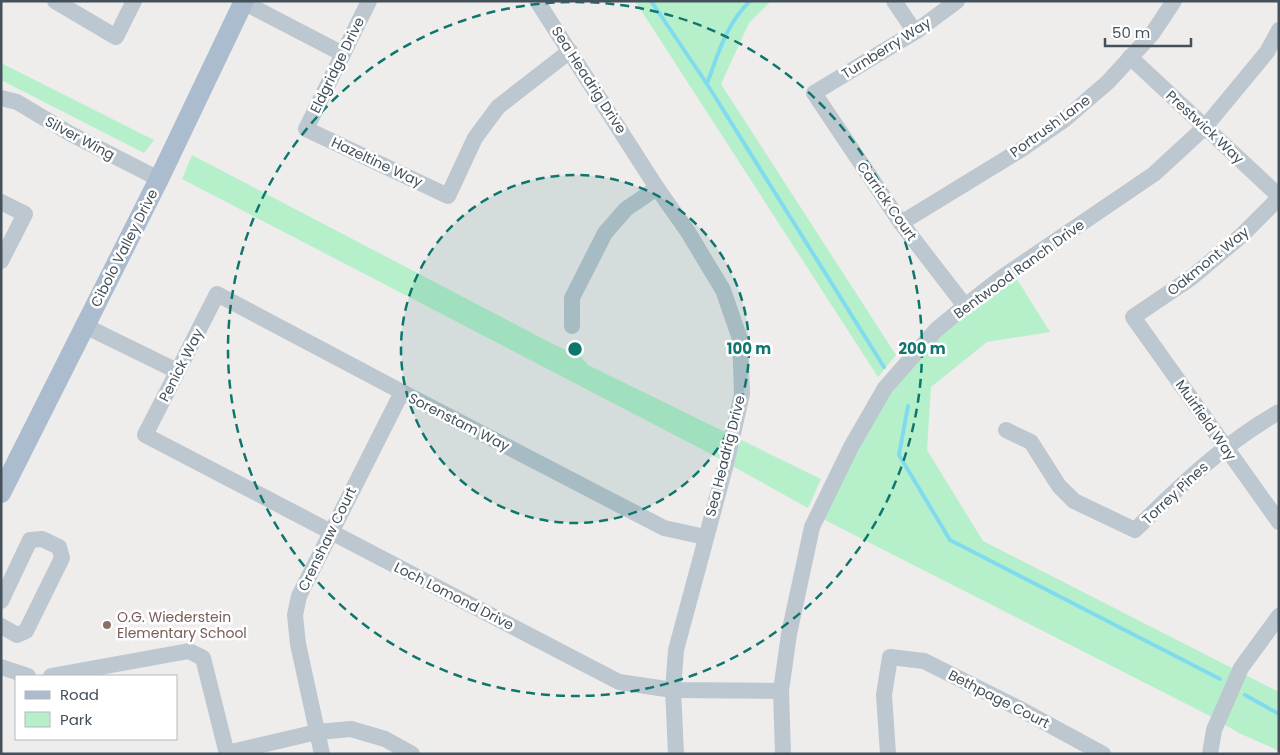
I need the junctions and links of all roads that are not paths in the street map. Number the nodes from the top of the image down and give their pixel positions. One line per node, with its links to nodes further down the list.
1 (55, 1): 2 (street)
2 (134, 1)
3 (368, 1): 12 (street, Eldgridge Drive)
4 (537, 1): 11 (street, Sea Headrig Drive)
5 (894, 1): 10 (street)
6 (957, 1): 10 (street, Turnberry Way)
7 (1174, 1): 13 (street, Portrush Lane)
8 (244, 2): 12 (street); 18 (main road, Cibolo Valley Drive)
9 (1279, 30): 16 (street, Bentwood Ranch Drive)
10 (915, 32): 14 (street, Turnberry Way)
11 (570, 51): 17 (street, Hazeltine Way); 19 (street, Sea Headrig Drive)
12 (343, 54): 17 (street, Eldgridge Drive)
13 (1130, 57): 16 (street, Prestwick Way); 22 (street, Portrush Lane)
14 (814, 93): 22 (street, Carrick Court)
15 (1, 98): 18 (street, Silver Wing)
16 (1205, 127): 20 (street, Prestwick Way); 25 (street, Bentwood Ranch Drive)
17 (306, 129)
18 (159, 179): 27 (main road, Cibolo Valley Drive)
19 (657, 188): 28 (street); 38 (street, Sea Headrig Drive)
20 (1279, 197): 26 (street, Oakmont Way)
21 (1, 202): 23 (street)
22 (901, 224): 25 (street, Carrick Court)
23 (1, 261)
24 (217, 294): 29 (street, Penick Way); 30 (street, Sorenstam Way)
25 (965, 306): 46 (street, Bentwood Ranch Drive)
26 (1133, 317): 34 (street, Muirfield Way)
27 (85, 326): 29 (street); 35 (main road, Cibolo Valley Drive)
28 (572, 326)
29 (177, 371): 33 (street, Penick Way)
30 (402, 392): 37 (street, Crenshaw Court); 38 (street, Sorenstam Way)
31 (1279, 412): 34 (street, Torrey Pines)
32 (1006, 430): 34 (street, Torrey Pines)
33 (145, 436): 37 (street, Loch Lomond Drive)
34 (1226, 448): 36 (street, Muirfield Way)
35 (1, 493)
36 (1279, 522)
37 (330, 532): 45 (street, Loch Lomond Drive); 47 (street, Crenshaw Court)
38 (705, 536): 45 (street, Sea Headrig Drive)
39 (1, 601): 41 (street)
40 (1279, 616): 55 (street)
41 (1, 626)
42 (1, 667): 43 (street)
43 (25, 675)
44 (57, 675): 48 (street)
45 (673, 690): 46 (street, Loch Lomond Drive); 51 (street, Sea Headrig Drive)
46 (781, 690): 52 (street, Bentwood Ranch Drive)
47 (317, 732): 48 (street); 49 (street, Crenshaw Court); 50 (street)
48 (227, 754)
49 (322, 754)
50 (412, 754)
51 (676, 754)
52 (783, 754)
53 (888, 754): 54 (street, Bethpage Court)
54 (1103, 754)
55 (1210, 754)

